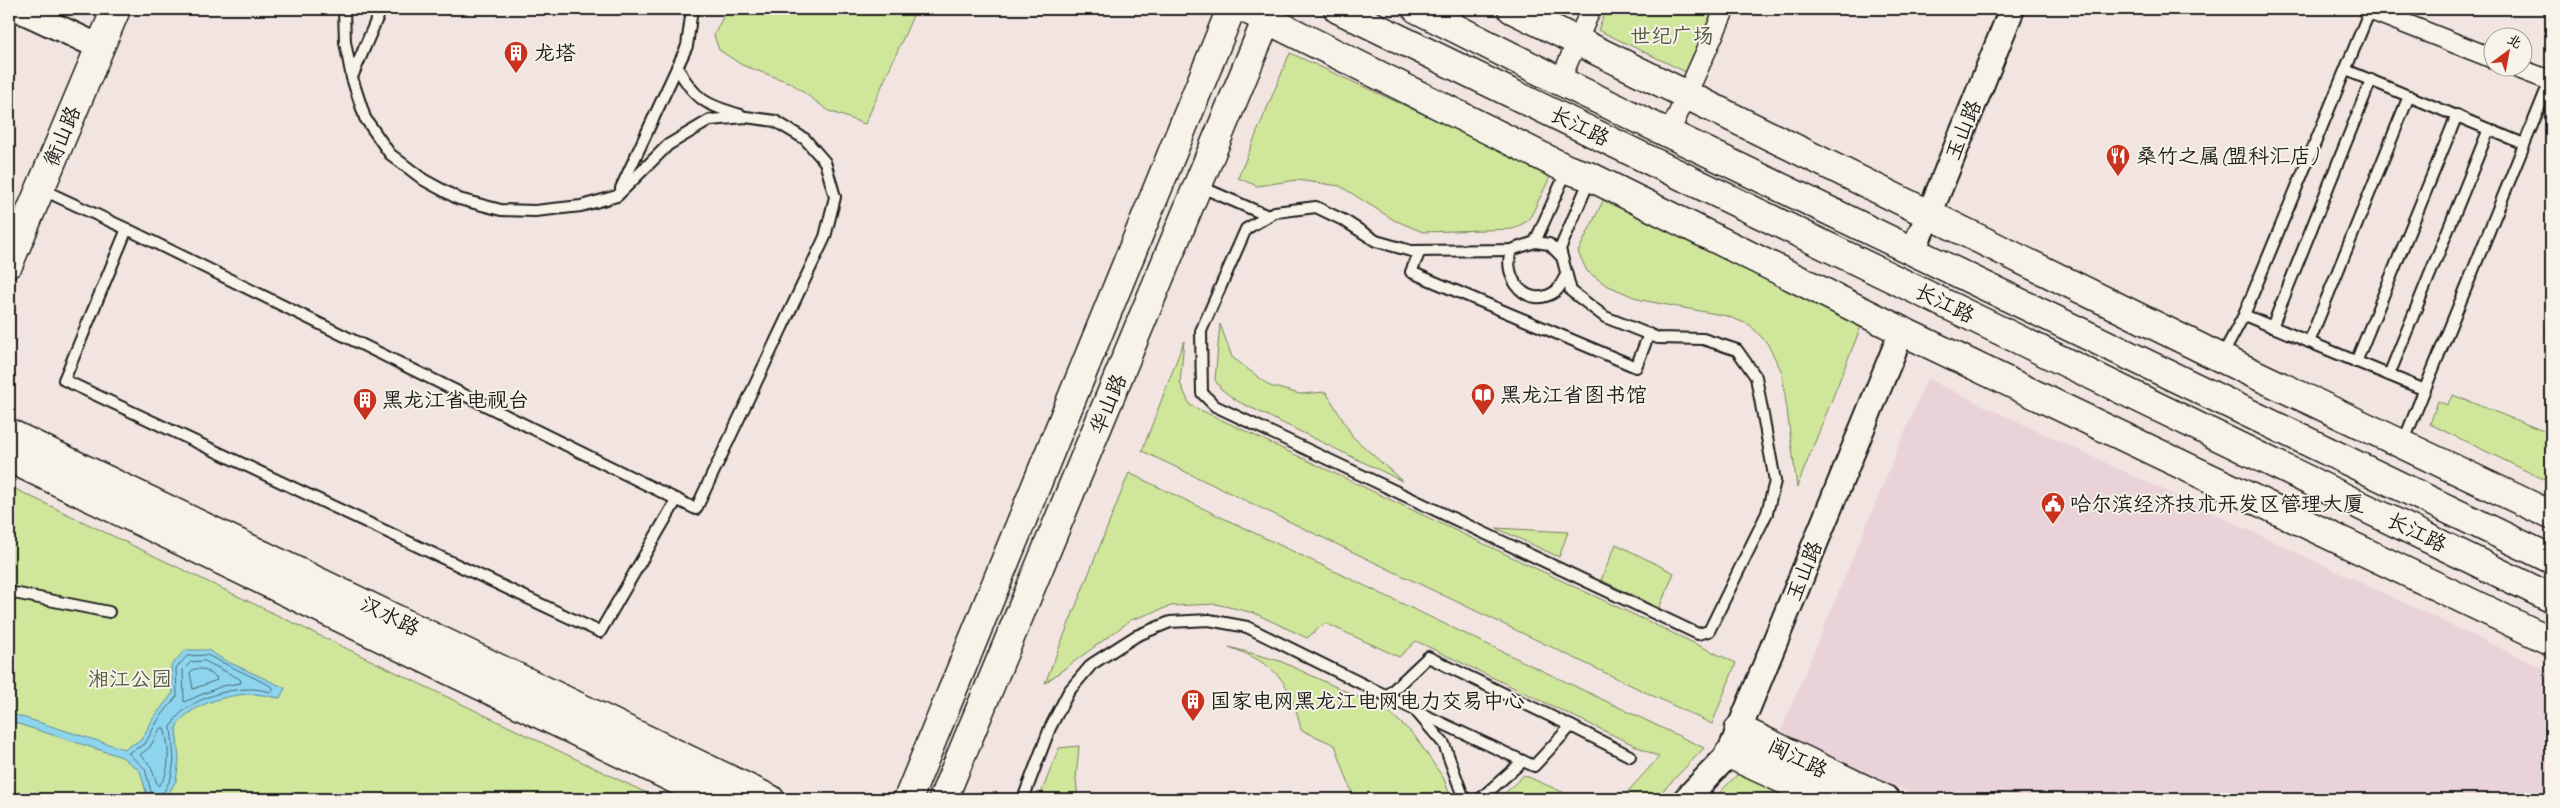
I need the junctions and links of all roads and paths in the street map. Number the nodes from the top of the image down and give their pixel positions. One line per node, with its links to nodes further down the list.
1 (18, 9): 16 (street)
2 (116, 9): 16 (main road, 衡山路)
3 (344, 9): 21 (lane)
4 (381, 9): 21 (lane)
5 (692, 9): 18 (lane)
6 (1231, 9): 73 (main road, 华山路)
7 (1338, 9): 62 (main road, 长江路)
8 (1417, 9): 23 (main road, 长江路)
9 (1512, 9): 15 (main road)
10 (1592, 9): 15 (street)
11 (1725, 9): 25 (street)
12 (2012, 9): 36 (street, 玉山路)
13 (2369, 9): 17 (street); 19 (lane)
14 (1261, 12): 32 (main road); 33 (main road, 华山路)
15 (1579, 40): 23 (street); 25 (main road)
16 (100, 47): 34 (main road, 衡山路)
17 (2482, 54)
18 (677, 67): 28 (lane); 35 (lane)
19 (2346, 70): 22 (lane); 46 (lane)
20 (2532, 74): 24 (street)
21 (352, 78): 35 (lane)
22 (2371, 80): 26 (lane); 47 (lane)
23 (1560, 81): 30 (main road, 长江路)
24 (2551, 81): 31 (lane)
25 (1688, 94): 30 (street); 36 (main road)
26 (2409, 96): 27 (lane); 50 (lane)
27 (2456, 115): 29 (lane); 52 (lane)
28 (746, 117): 35 (lane); 58 (lane)
29 (2489, 129): 31 (lane); 53 (lane)
30 (1669, 134): 42 (main road, 长江路)
31 (2524, 144): 54 (lane)
32 (1579, 173): 39 (lane); 43 (lane); 48 (main road)
33 (1199, 186): 37 (lane); 74 (main road, 华山路)
34 (40, 189): 38 (lane); 44 (main road, 衡山路)
35 (617, 196)
36 (1929, 215): 42 (street, 玉山路); 51 (main road)
37 (1268, 216): 40 (lane); 49 (lane)
38 (127, 229): 58 (lane); 58 (lane)
39 (1535, 242): 41 (lane); 43 (lane)
40 (1420, 250): 41 (lane); 49 (lane)
41 (1512, 250): 45 (lane)
42 (1912, 251): 60 (main road, 长江路)
43 (1561, 256): 45 (lane)
44 (9, 263)
45 (1566, 275): 49 (lane)
46 (2244, 315): 47 (lane); 51 (lane)
47 (2272, 327): 50 (lane)
48 (1902, 331): 64 (main road); 68 (street, 玉山路)
49 (1649, 334)
50 (2309, 342): 52 (lane)
51 (2221, 358): 56 (main road)
52 (2356, 362): 53 (lane)
53 (2389, 375): 54 (lane)
54 (2425, 390): 56 (lane)
55 (9, 433): 72 (main road, 汉水路)
56 (2403, 443): 59 (main road)
57 (9, 458): 71 (main road, 汉水路)
58 (677, 500)
59 (2551, 515)
60 (2551, 559)
61 (9, 592): 63 (lane)
62 (2551, 598)
63 (109, 612)
64 (2551, 641)
65 (1387, 696): 66 (lane); 67 (lane); 75 (lane)
66 (1415, 710): 70 (lane); 76 (lane)
67 (1571, 726): 69 (lane); 70 (lane)
68 (1734, 741): 78 (street, 玉山路); 79 (main road, 闽江路); 80 (main road, 闽江路)
69 (1630, 756)
70 (1523, 761): 77 (lane)
71 (716, 799)
72 (770, 799)
73 (908, 799)
74 (943, 799)
75 (1023, 799)
76 (1464, 799)
77 (1480, 799)
78 (1686, 799)
79 (1826, 799)
80 (1885, 799)

